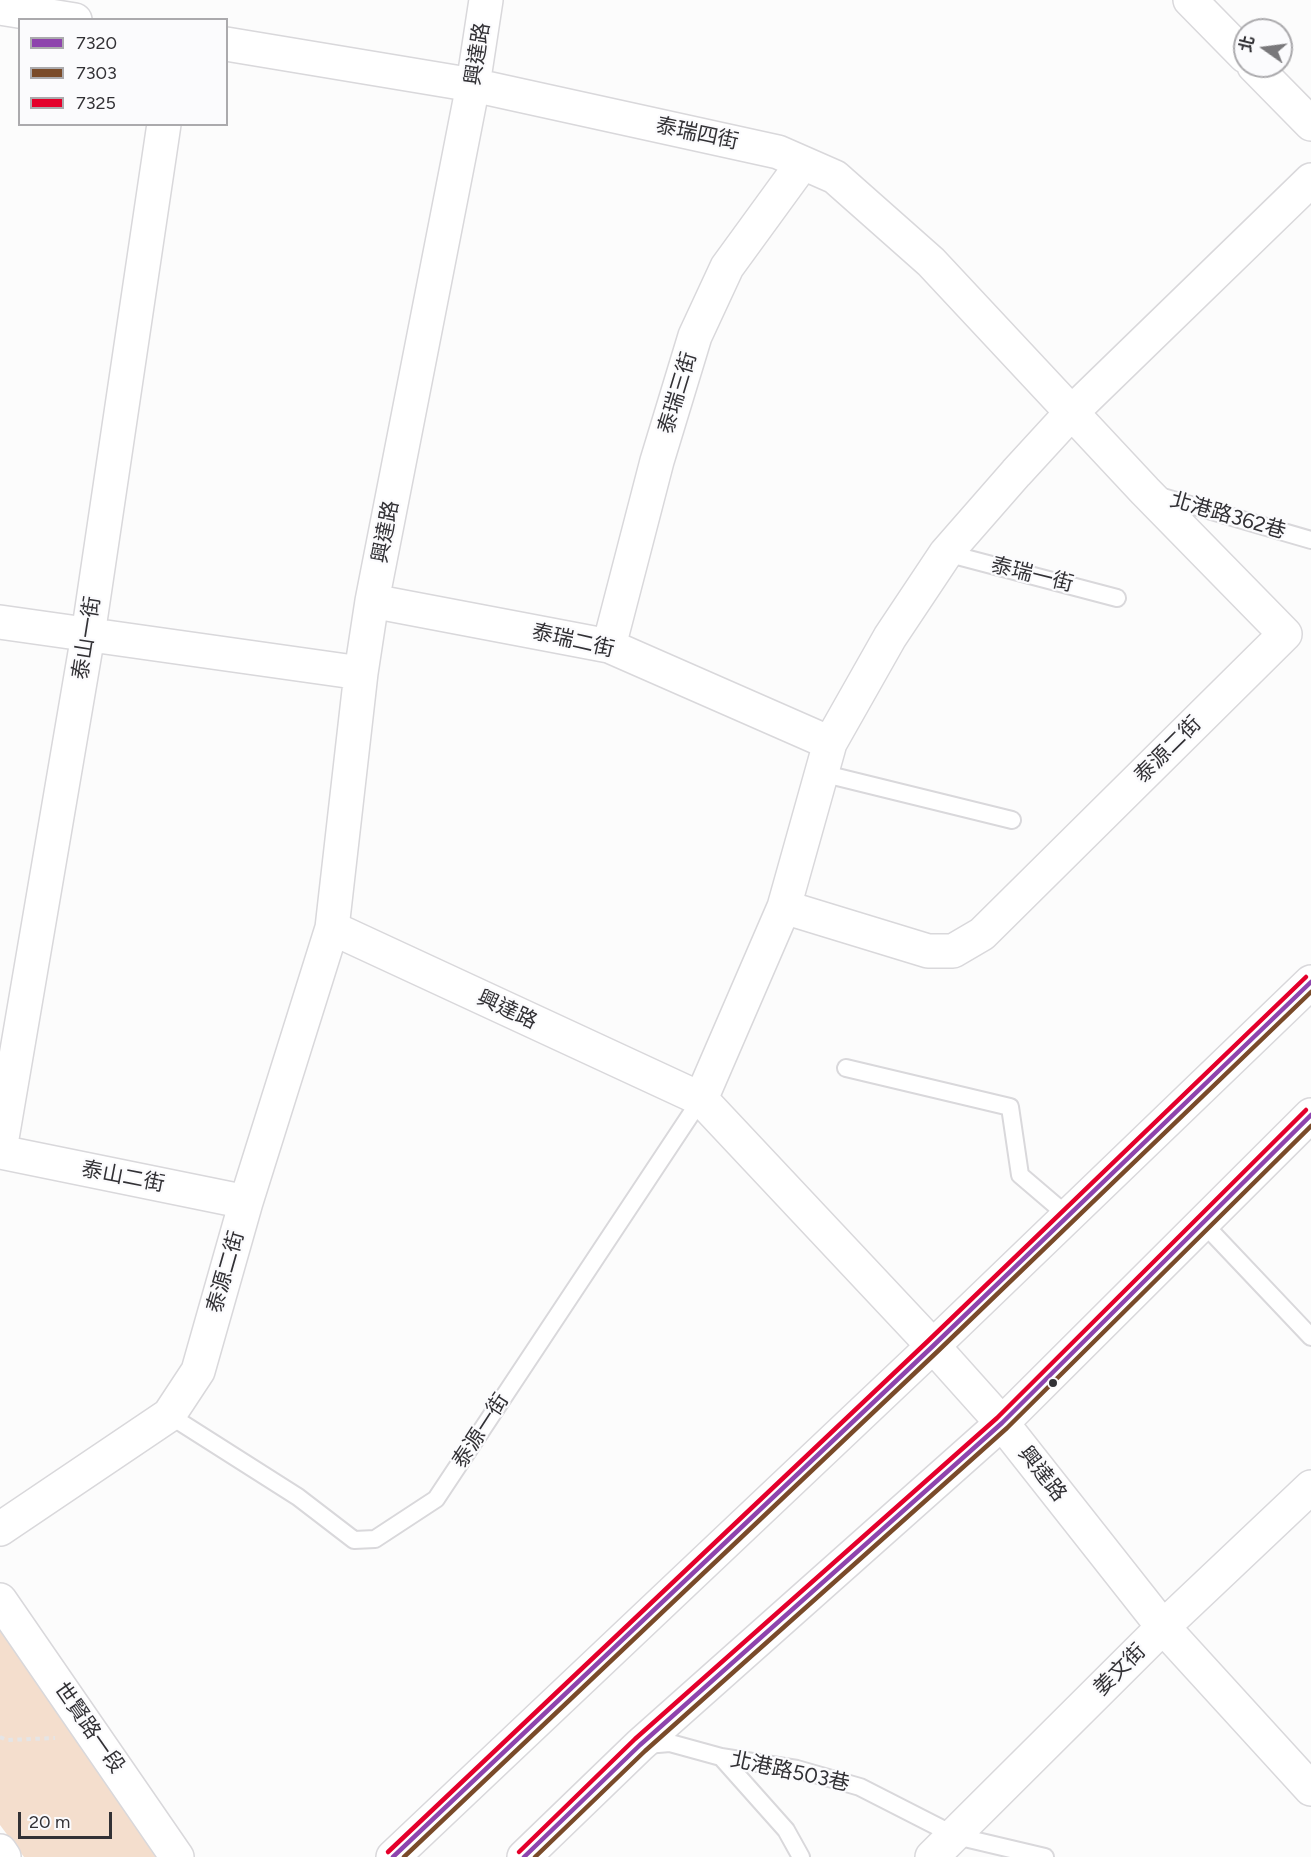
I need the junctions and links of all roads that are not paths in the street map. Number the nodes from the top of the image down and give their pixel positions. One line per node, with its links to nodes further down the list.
1 (486, 0): 8 (street, 興達路)
2 (1190, 0): 6 (street)
3 (0, 8): 4 (street)
4 (62, 18)
5 (228, 44): 8 (street, 泰瑞四街)
6 (1233, 44)
7 (1266, 78): 9 (street)
8 (473, 85): 11 (street, 泰瑞四街); 18 (street, 興達路)
9 (1311, 124)
10 (164, 126): 20 (street, 泰山一街)
11 (802, 164): 13 (street, 泰瑞四街); 21 (street, 泰瑞三街)
12 (1311, 180): 13 (street)
13 (1072, 412): 14 (street, 泰源二街); 16 (street)
14 (1145, 491): 15 (lane, 北港路362巷); 25 (street, 泰源二街)
15 (1311, 540)
16 (946, 553): 17 (lane, 泰瑞一街); 23 (street)
17 (1117, 598)
18 (372, 601): 21 (street, 泰瑞二街); 22 (street, 興達路)
19 (0, 622): 20 (street)
20 (88, 635): 22 (street); 31 (street, 泰山一街)
21 (609, 646): 23 (street, 泰瑞二街)
22 (361, 672): 26 (street, 興達路)
23 (825, 758): 24 (lane); 25 (street)
24 (1012, 820)
25 (784, 907): 29 (street)
26 (332, 928): 29 (street, 興達路); 32 (street, 泰源二街)
27 (1311, 982): 33 (street)
28 (846, 1068): 33 (lane)
29 (701, 1099): 36 (street, 興達路); 37 (lane, 泰源一街)
30 (1311, 1115): 34 (street)
31 (0, 1151): 32 (street, 泰山二街)
32 (246, 1202): 37 (street, 泰源二街)
33 (1068, 1216): 36 (street)
34 (1202, 1222): 35 (lane); 38 (street)
35 (1311, 1337)
36 (933, 1346): 38 (street, 興達路); 50 (street)
37 (169, 1415): 40 (street, 泰源二街)
38 (1002, 1423): 42 (street, 興達路); 43 (street)
39 (1311, 1487): 42 (street, 姜文街)
40 (0, 1529)
41 (0, 1600): 49 (street, 世賢路一段)
42 (1163, 1627): 45 (street, 興達路); 46 (street, 姜文街)
43 (640, 1745): 44 (lane, 北港路503巷); 51 (street)
44 (721, 1757): 46 (lane, 北港路503巷); 52 (lane, 北港路503巷)
45 (1311, 1789)
46 (944, 1846): 53 (lane, 北港路503巷)
47 (0, 1851): 48 (street)
48 (4, 1857)
49 (177, 1857)
50 (393, 1857)
51 (524, 1857)
52 (801, 1857)
53 (1045, 1857)

